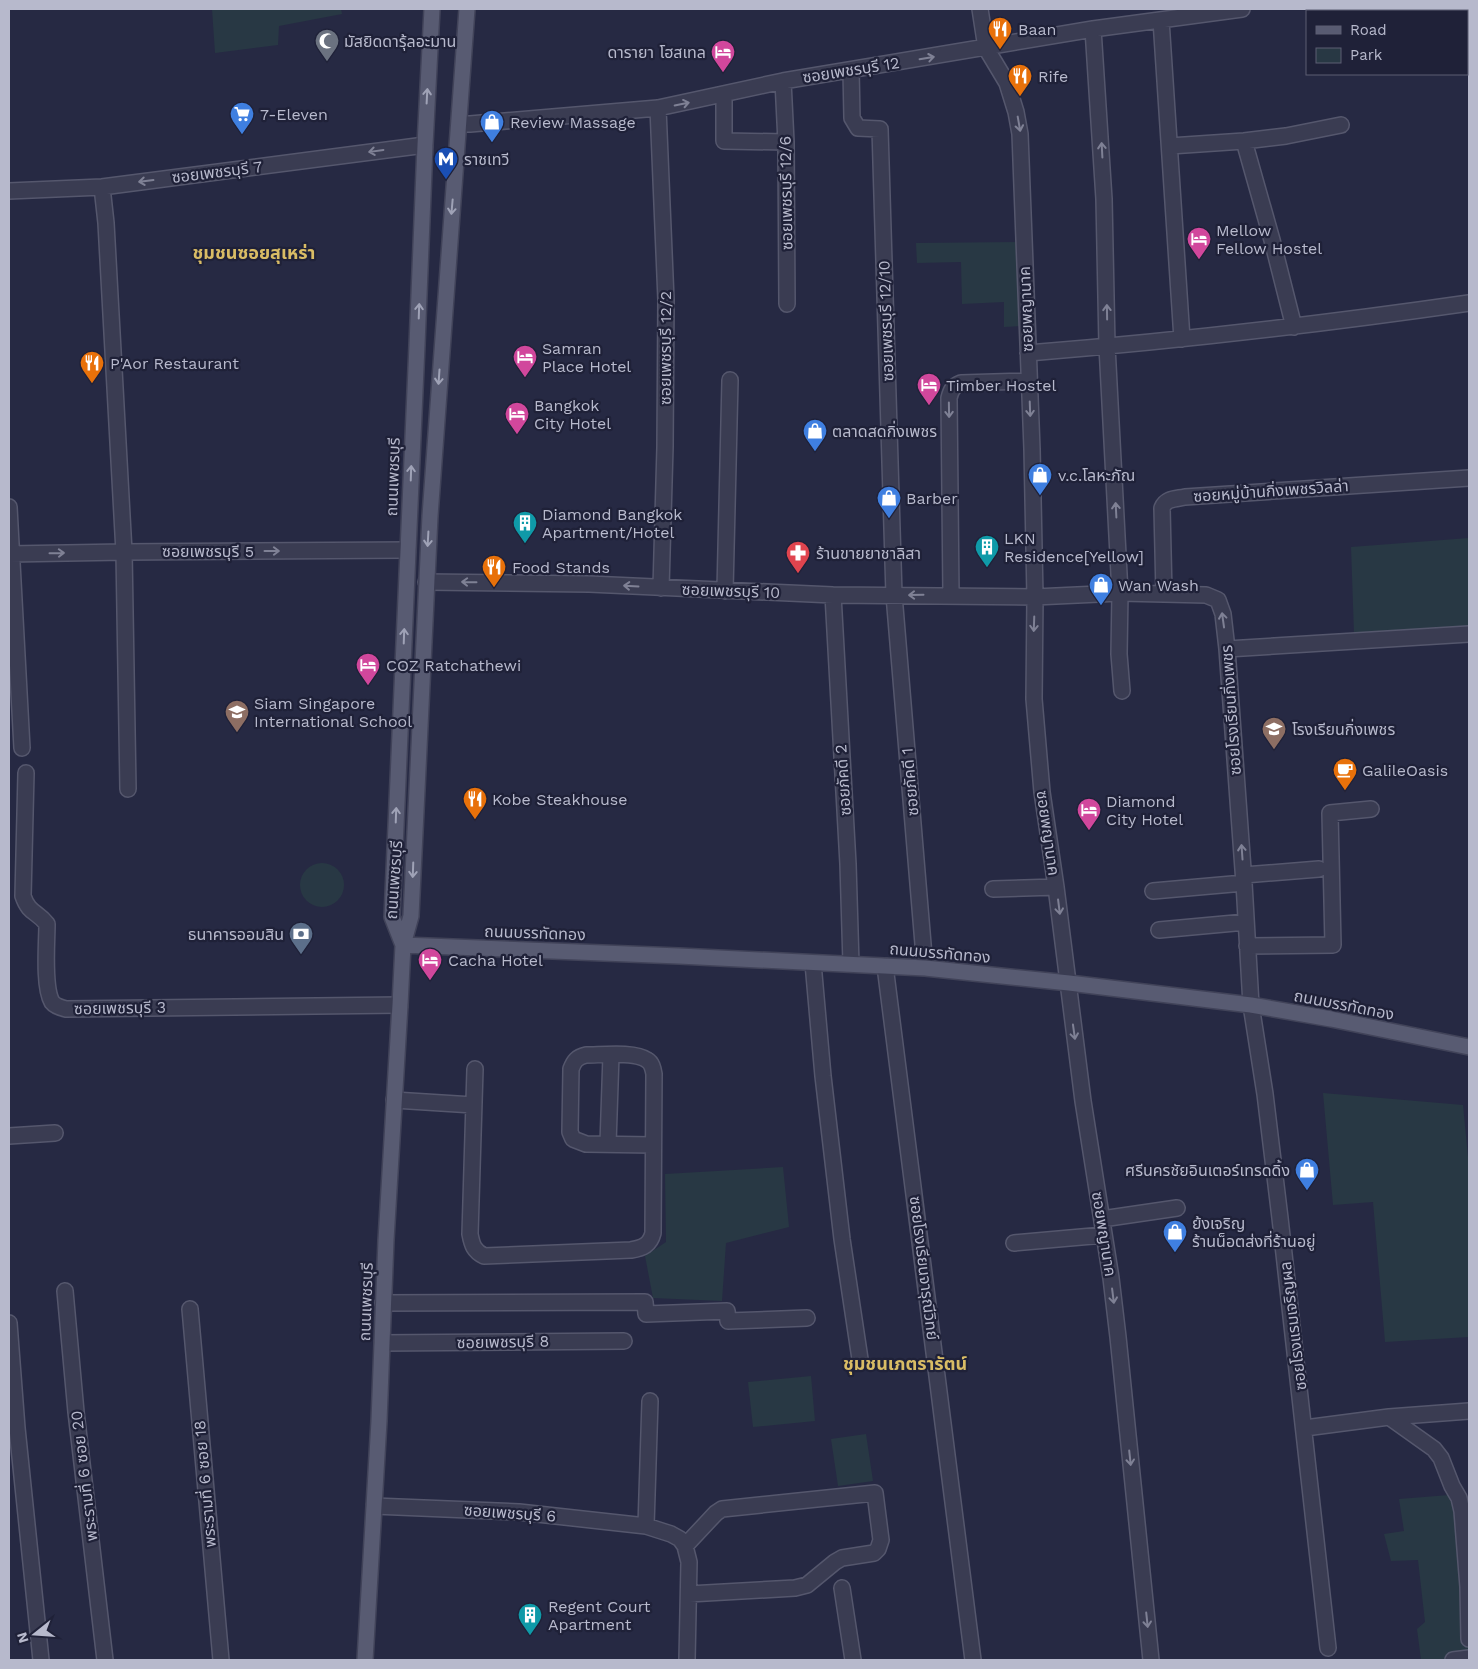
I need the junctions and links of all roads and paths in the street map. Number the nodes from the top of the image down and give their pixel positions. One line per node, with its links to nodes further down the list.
1 (432, 9): 16 (main road, ถนนเพชรบุรี, one-way to 1)
2 (467, 9): 12 (main road, ถนนเพชรบุรี)
3 (980, 9): 7 (street, ซอยพญานาค)
4 (1242, 9): 5 (street, ซอยเพชรบุรี 12)
5 (1161, 20): 6 (street, ซอยเพชรบุรี 12); 17 (street)
6 (1093, 28): 7 (street, ซอยเพชรบุรี 12); 24 (street, one-way to 6)
7 (986, 48): 8 (street, ซอยเพชรบุรี 12, one-way to 7); 25 (street, ซอยพญานาค, one-way to 25)
8 (851, 70): 9 (street, ซอยเพชรบุรี 12); 39 (street, ซอยเพชรบุรี 12/10)
9 (783, 81): 10 (street, ซอยเพชรบุรี 12); 15 (street, ซอยเพชรบุรี 12/6)
10 (724, 95): 11 (street, ซอยเพชรบุรี 12, one-way to 10); 15 (street)
11 (658, 108): 12 (street, ซอยเพชรบุรี 12); 34 (street, ซอยเพชรบุรี 12/2)
12 (459, 124): 33 (main road, ถนนเพชรบุรี, one-way to 33)
13 (1341, 125): 14 (street)
14 (1244, 141): 17 (street); 22 (street)
15 (786, 142): 21 (street, ซอยเพชรบุรี 12/6)
16 (425, 145): 18 (street, ซอยเพชรบุรี 7, one-way to 18); 30 (main road, ถนนเพชรบุรี, one-way to 16)
17 (1170, 146): 23 (street)
18 (102, 187): 19 (street, ซอยเพชรบุรี 7); 31 (street)
19 (9, 191)
20 (1469, 302): 22 (street)
21 (787, 304)
22 (1294, 327): 23 (street)
23 (1182, 339): 24 (street)
24 (1107, 346): 25 (street); 36 (street, one-way to 24)
25 (1028, 353): 27 (street, ซอยพญานาค)
26 (730, 380): 35 (street)
27 (1029, 381): 40 (street, one-way to 40); 41 (street, ซอยพญานาค, one-way to 41)
28 (1469, 478): 37 (street, ซอยหมู่บ้านกิ่งเพชรวิลล่า)
29 (9, 507): 32 (street)
30 (408, 550): 31 (street, ซอยเพชรบุรี 5, one-way to 30); 56 (main road, ถนนเพชรบุรี, one-way to 30)
31 (124, 552): 32 (street, ซอยเพชรบุรี 5, one-way to 31); 47 (street)
32 (11, 554): 45 (street)
33 (426, 582): 34 (street, ซอยเพชรบุรี 10, one-way to 33); 56 (main road, ถนนเพชรบุรี, one-way to 56)
34 (661, 588): 35 (street, ซอยเพชรบุรี 10)
35 (725, 591): 38 (street, ซอยเพชรบุรี 10)
36 (1120, 593): 37 (street, ซอยโรงเรียนกิ่งเพชร); 41 (street, ซอยโรงเรียนกิ่งเพชร); 44 (street)
37 (1164, 594): 43 (street, ซอยโรงเรียนกิ่งเพชร, one-way to 37)
38 (833, 595): 39 (street, ซอยเพชรบุรี 10); 59 (street, ซอยภัคดี 2)
39 (894, 595): 40 (street, ซอยเพชรบุรี 10, one-way to 39); 61 (street, ซอยภัคดี 1)
40 (951, 595): 41 (street, ซอยเพชรบุรี 10)
41 (1035, 597): 51 (street, ซอยพญานาค, one-way to 51)
42 (1469, 634): 43 (street)
43 (1227, 649): 50 (street, ซอยโรงเรียนกิ่งเพชร, one-way to 43)
44 (1122, 691)
45 (22, 748)
46 (26, 773): 63 (street, ซอยเพชรบุรี 3)
47 (128, 788)
48 (1371, 809): 57 (street)
49 (1319, 869): 50 (street)
50 (1244, 879): 53 (street); 54 (street, ซอยโรงเรียนกิ่งเพชร)
51 (1056, 887): 52 (street); 62 (street, ซอยพญานาค, one-way to 62)
52 (993, 889)
53 (1153, 891)
54 (1246, 922): 55 (street); 57 (street, ซอยโรงเรียนกิ่งเพชร)
55 (1159, 930)
56 (403, 945): 58 (main road, ถนนบรรทัดทอง); 63 (main road, ถนนเพชรบุรี)
57 (1247, 946): 64 (street, ซอยโรงเรียนกิ่งเพชร)
58 (814, 963): 59 (main road, ถนนบรรทัดทอง); 85 (street)
59 (852, 964): 60 (main road, ถนนบรรทัดทอง)
60 (885, 966): 61 (main road, ถนนบรรทัดทอง); 105 (street, ซอยโรงเรียนจารุณีวิทย์)
61 (925, 968): 62 (main road, ถนนบรรทัดทอง)
62 (1069, 983): 64 (main road, ถนนบรรทัดทอง); 75 (street, ซอยพญานาค, one-way to 75)
63 (400, 1005): 68 (main road, ถนนเพชรบุรี)
64 (1251, 1005): 65 (main road, ถนนบรรทัดทอง); 89 (street, ซอยโรงแรมเจริญผล)
65 (1469, 1048)
66 (611, 1055): 72 (street); 72 (street); 73 (street)
67 (475, 1069): 69 (street)
68 (394, 1100): 69 (street); 79 (main road, ถนนเพชรบุรี)
69 (473, 1105): 73 (street)
70 (55, 1133): 71 (street)
71 (9, 1136)
72 (608, 1144): 73 (street)
73 (653, 1145)
74 (1177, 1208): 75 (street)
75 (1102, 1219): 76 (street, ซอยพญานาค)
76 (1104, 1234): 77 (street); 106 (street, ซอยพญานาค, one-way to 106)
77 (1014, 1243)
78 (65, 1291): 100 (street, พระรามที่ 6 ซอย 20)
79 (383, 1303): 81 (street); 84 (main road, ถนนเพชรบุรี)
80 (190, 1308): 101 (street, พระรามที่ 6 ซอย 18)
81 (807, 1318)
82 (9, 1323): 90 (street)
83 (624, 1341): 84 (street, ซอยเพชรบุรี 8)
84 (382, 1343): 91 (main road, ถนนเพชรบุรี)
85 (860, 1358)
86 (650, 1401): 92 (street)
87 (1469, 1411): 88 (street)
88 (1389, 1418): 89 (street); 96 (street)
89 (1304, 1428): 97 (street, ซอยโรงแรมเจริญผล)
90 (13, 1429): 99 (street)
91 (374, 1506): 92 (street, ซอยเพชรบุรี 6); 102 (main road, ถนนเพชรบุรี)
92 (646, 1526): 93 (street, ซอยเพชรบุรี 6)
93 (685, 1546): 95 (street); 95 (street)
94 (842, 1588): 104 (street)
95 (689, 1594): 103 (street)
96 (1469, 1639)
97 (1328, 1648)
98 (1469, 1658): 107 (street)
99 (41, 1660)
100 (105, 1660)
101 (221, 1660)
102 (365, 1660)
103 (687, 1660)
104 (853, 1660)
105 (973, 1660)
106 (1151, 1660)
107 (1453, 1660)

